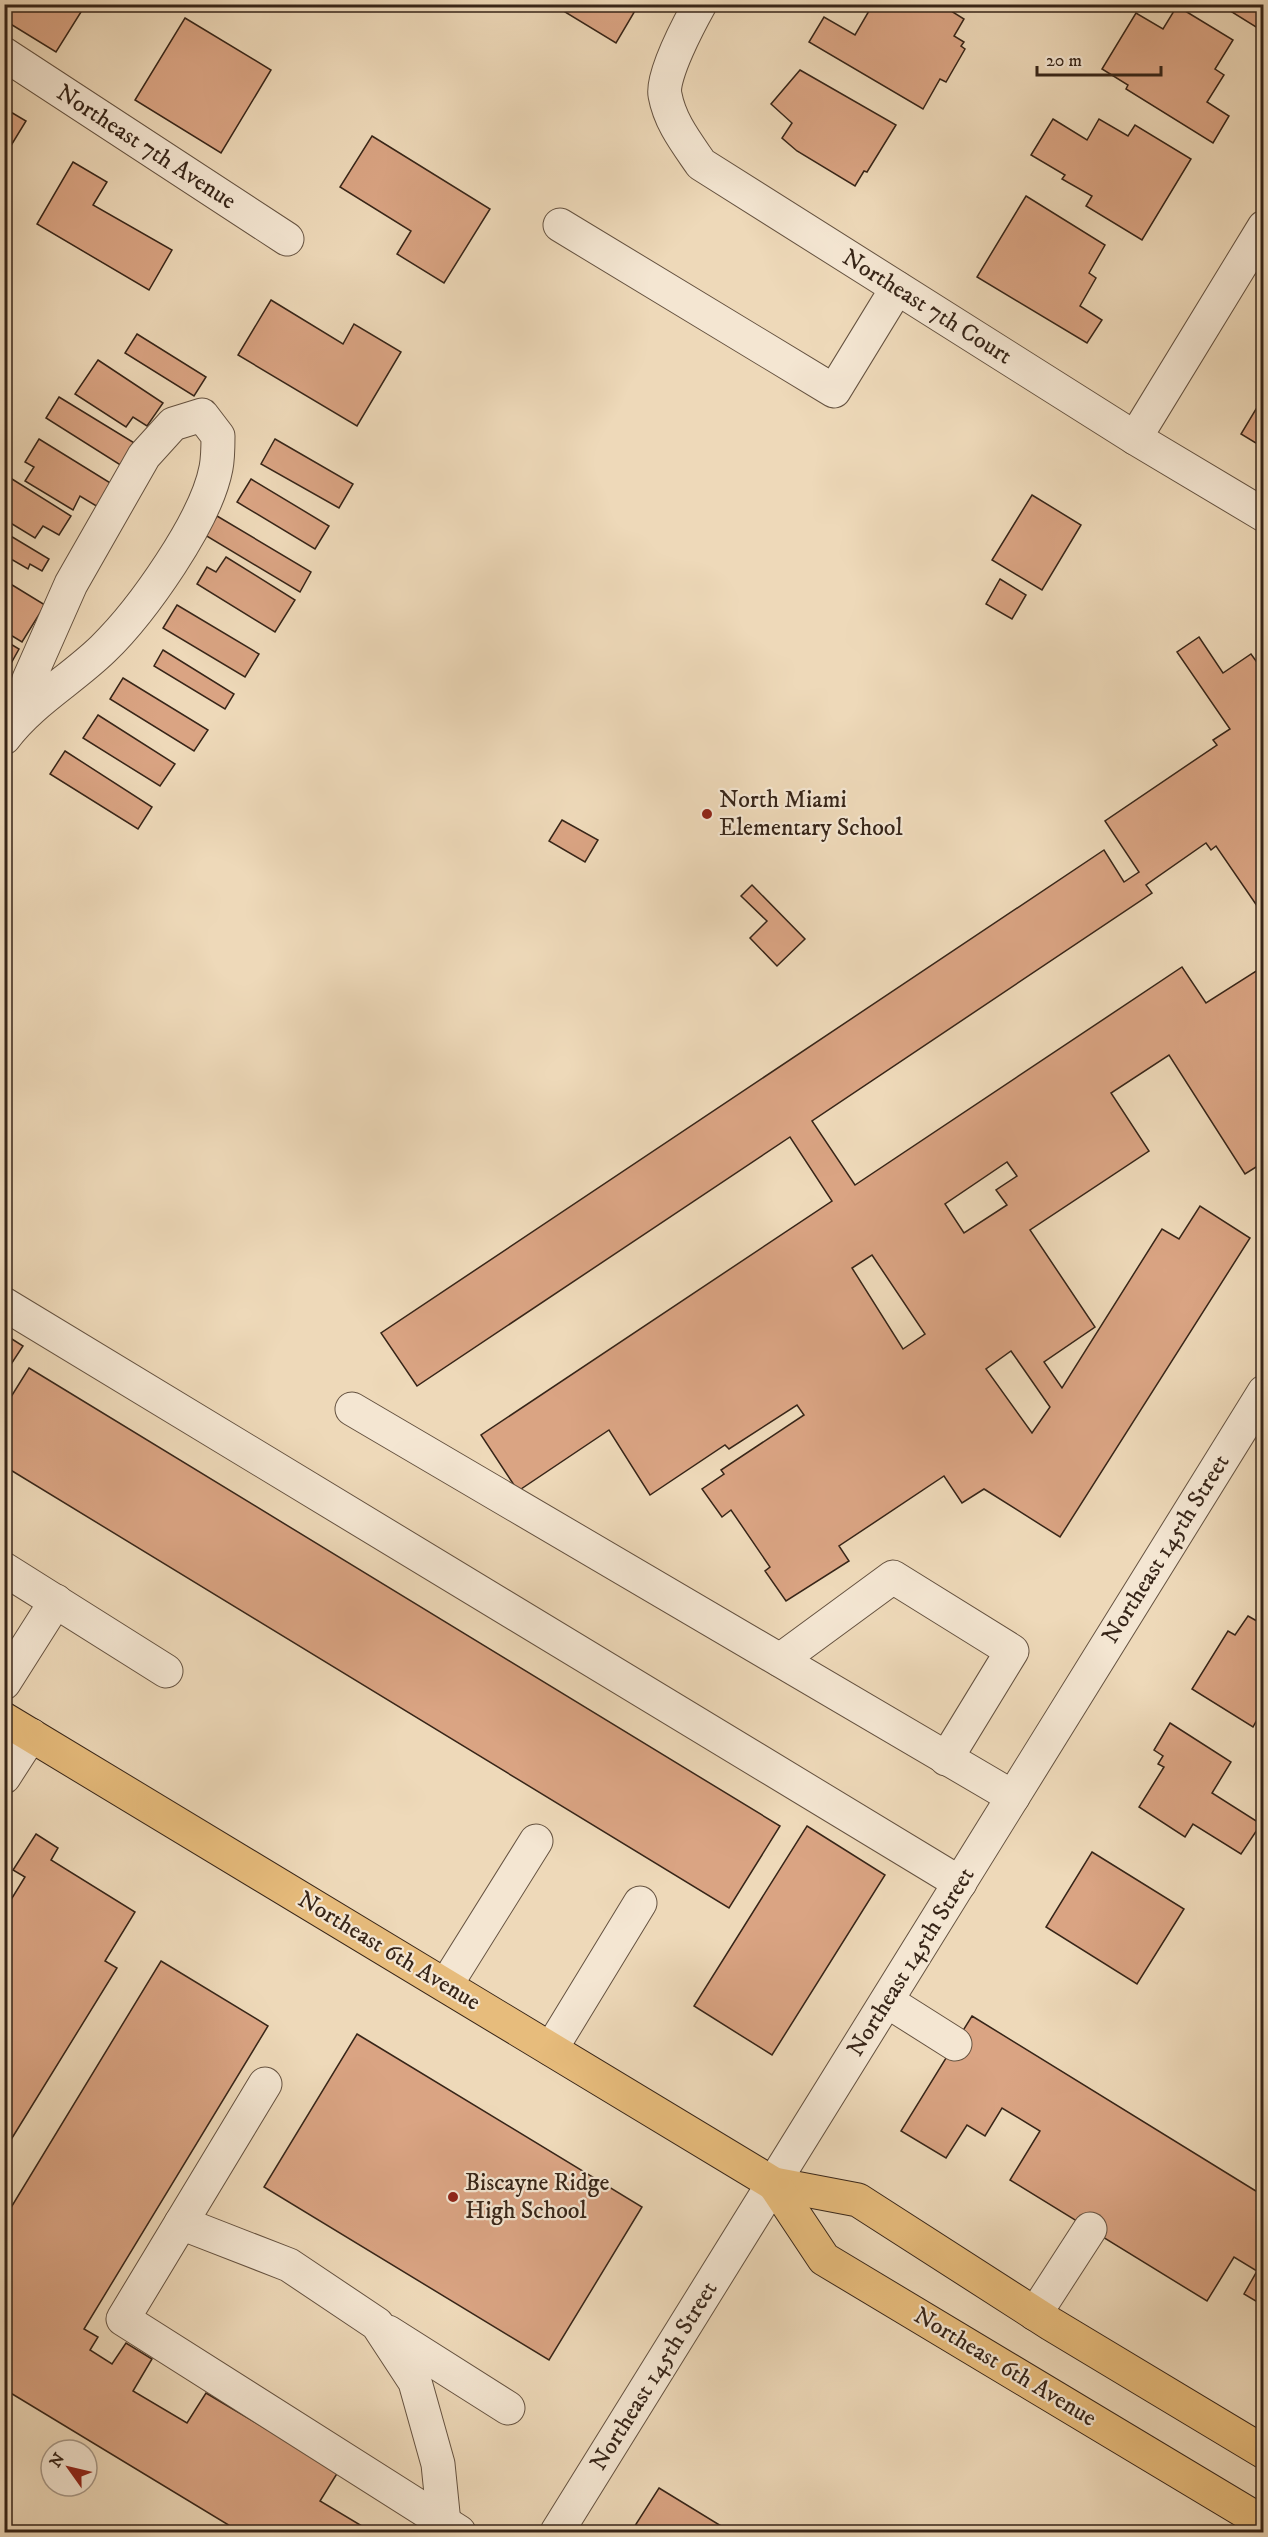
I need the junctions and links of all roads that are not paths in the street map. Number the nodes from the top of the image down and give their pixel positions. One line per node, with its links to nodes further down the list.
1 (700, 4): 6 (street, Northeast 7th Court)
2 (4, 54): 5 (street, Northeast 7th Avenue)
3 (560, 225): 6 (street)
4 (1263, 227): 7 (street)
5 (287, 239)
6 (897, 288): 7 (street, Northeast 7th Court)
7 (1135, 438): 8 (street, Northeast 7th Court)
8 (1263, 515)
9 (11, 729): 9 (street)
10 (4, 1304): 23 (street)
11 (1263, 1392): 21 (street, Northeast 145th Street)
12 (352, 1409): 15 (street)
13 (4, 1569): 14 (street)
14 (56, 1601): 16 (street); 17 (street)
15 (780, 1660): 19 (street); 19 (street)
16 (166, 1671)
17 (4, 1683)
18 (18, 1727): 20 (street); 25 (main road, Northeast 6th Avenue)
19 (946, 1759): 21 (street)
20 (4, 1777)
21 (1013, 1797): 23 (street, Northeast 145th Street)
22 (536, 1841): 25 (street)
23 (960, 1883): 26 (street, Northeast 145th Street)
24 (640, 1903): 28 (street)
25 (446, 1985): 28 (main road, Northeast 6th Avenue)
26 (887, 2001): 27 (street); 30 (street, Northeast 145th Street)
27 (954, 2044)
28 (551, 2049): 30 (main road, Northeast 6th Avenue)
29 (265, 2084): 31 (street)
30 (774, 2184): 33 (main road, Northeast 6th Avenue); 37 (main road, Northeast 6th Avenue); 39 (street, Northeast 145th Street)
31 (181, 2223): 34 (street); 38 (street)
32 (1090, 2229): 33 (street)
33 (1035, 2314): 36 (main road, Northeast 6th Avenue)
34 (377, 2324): 35 (street); 38 (street)
35 (508, 2408)
36 (1263, 2452)
37 (1263, 2523)
38 (451, 2528)
39 (557, 2532)

